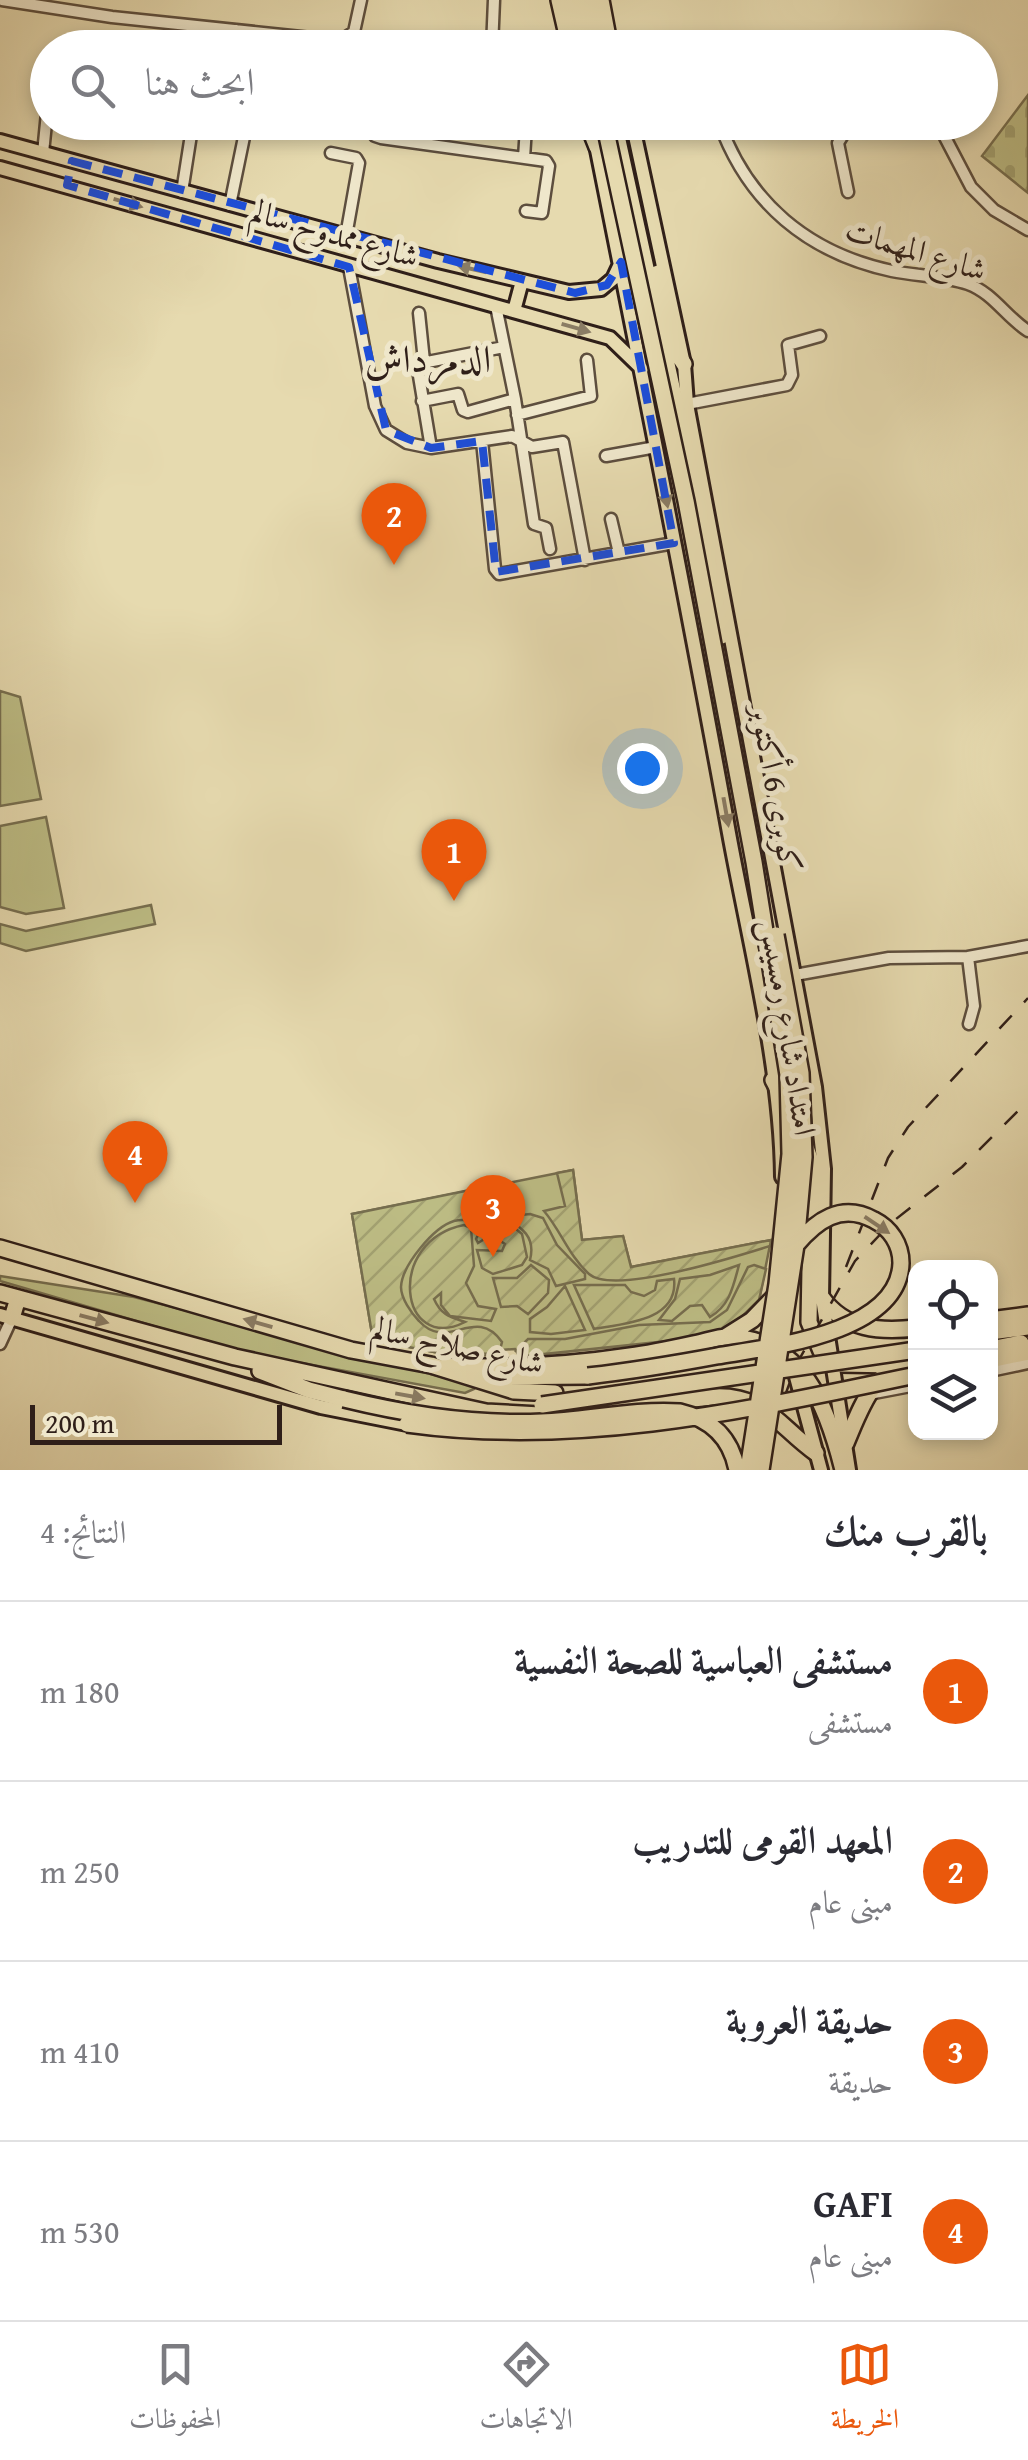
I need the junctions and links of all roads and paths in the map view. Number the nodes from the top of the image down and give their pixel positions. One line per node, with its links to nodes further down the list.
1 (2, 0): 10 (street)
2 (361, 0): 11 (street)
3 (494, 0): 12 (street)
4 (559, 0): 13 (highway)
5 (568, 0): 14 (main road)
6 (576, 0): 15 (highway)
7 (588, 0): 16 (highway)
8 (600, 0): 17 (highway)
9 (608, 0): 18 (main road)
10 (236, 30)
11 (353, 30)
12 (493, 30)
13 (568, 30)
14 (571, 30)
15 (583, 30)
16 (594, 30)
17 (608, 30)
18 (611, 30)
19 (44, 140): 34 (street)
20 (190, 140): 40 (street)
21 (243, 140): 42 (street)
22 (395, 140): 36 (street)
23 (525, 140): 36 (street)
24 (595, 140): 33 (highway)
25 (608, 140): 123 (highway, كوبرى 6 أكتوبر, bridge)
26 (618, 140): 82 (highway, كوبرى 6 أكتوبر, bridge)
27 (628, 140): 57 (highway)
28 (636, 140): 57 (main road, امتداد شارع رمسيس)
29 (726, 140): 52 (street, شارع المهمات)
30 (840, 140): 41 (street)
31 (946, 140): 44 (street)
32 (0, 141): 34 (main road, شارع ممدوح سالم)
33 (597, 147): 46 (main road, امتداد شارع رمسيس)
34 (43, 153): 37 (main road, شارع ممدوح سالم)
35 (331, 153): 45 (street)
36 (524, 158): 43 (street)
37 (72, 160): 39 (main road); 40 (main road, شارع ممدوح سالم)
38 (0, 168): 39 (main road, شارع ممدوح سالم)
39 (67, 185): 47 (main road, شارع ممدوح سالم, one-way to 47)
40 (182, 192): 42 (main road, شارع ممدوح سالم)
41 (848, 192)
42 (230, 205): 45 (main road, شارع ممدوح سالم)
43 (526, 211)
44 (1028, 230)
45 (346, 236): 48 (main road, شارع ممدوح سالم, one-way to 45)
46 (621, 262): 48 (main road, شارع ممدوح سالم); 58 (main road, امتداد شارع رمسيس)
47 (349, 267): 49 (main road, شارع ممدوح سالم); 66 (street)
48 (522, 281): 50 (main road)
49 (496, 306): 50 (main road, شارع ممدوح سالم); 54 (street)
50 (514, 311): 58 (main road, شارع ممدوح سالم, one-way to 58)
51 (419, 313): 56 (street)
52 (1028, 330)
53 (820, 336): 61 (street)
54 (504, 348): 56 (street); 59 (street)
55 (587, 360): 62 (street)
56 (424, 361): 60 (street)
57 (684, 364): 61 (main road, امتداد شارع رمسيس)
58 (643, 370): 65 (main road, امتداد شارع رمسيس)
59 (515, 399): 60 (street); 62 (street)
60 (422, 401): 66 (street)
61 (687, 404): 74 (main road, امتداد شارع رمسيس)
62 (517, 414): 63 (street)
63 (521, 439): 64 (street); 70 (street); 72 (street)
64 (482, 441): 66 (street); 72 (street)
65 (656, 447): 67 (street); 69 (main road, امتداد شارع رمسيس, one-way to 69)
66 (431, 448)
67 (606, 456)
68 (611, 519): 71 (street)
69 (674, 543): 71 (street); 73 (main road, امتداد شارع رمسيس)
70 (550, 549)
71 (619, 554): 72 (street)
72 (585, 560)
73 (708, 718): 74 (main road); 76 (main road, امتداد شارع رمسيس, one-way to 76)
74 (746, 721): 75 (main road, امتداد شارع رمسيس)
75 (784, 918): 76 (main road); 79 (main road, امتداد شارع رمسيس)
76 (746, 922): 81 (main road, امتداد شارع رمسيس)
77 (1028, 946): 78 (street)
78 (968, 956): 79 (street); 80 (street)
79 (795, 975): 87 (main road, امتداد شارع رمسيس)
80 (969, 1024)
81 (773, 1080): 84 (main road, امتداد شارع رمسيس); 105 (highway)
82 (796, 1245): 112 (highway, one-way to 112, bridge); 124 (highway, كوبرى 6 أكتوبر, bridge)
83 (0, 1248): 108 (highway, شارع صلاح سالم, one-way to 83)
84 (787, 1282): 96 (highway); 104 (main road, امتداد شارع رمسيس)
85 (0, 1293): 86 (highway, شارع صلاح سالم)
86 (18, 1298): 89 (highway); 102 (highway, شارع صلاح سالم, one-way to 102)
87 (822, 1298): 93 (highway); 105 (main road, امتداد شارع رمسيس)
88 (1028, 1315): 90 (highway)
89 (6, 1316): 95 (street); 111 (main road)
90 (998, 1319)
91 (908, 1329): 93 (highway)
92 (1028, 1330): 94 (highway)
93 (884, 1332): 109 (highway)
94 (998, 1334)
95 (2, 1338)
96 (718, 1339): 104 (highway); 108 (highway); 117 (highway)
97 (1028, 1342): 100 (highway)
98 (908, 1347): 112 (highway, شارع صلاح سالم, bridge)
99 (908, 1347): 118 (highway, شارع صلاح سالم, bridge)
100 (998, 1347)
101 (1028, 1352): 103 (highway)
102 (235, 1357): 115 (highway); 118 (highway, شارع صلاح سالم, one-way to 118)
103 (998, 1358)
104 (791, 1360): 121 (main road, امتداد شارع رمسيس); 126 (highway)
105 (832, 1360): 109 (highway); 120 (main road, امتداد شارع رمسيس)
106 (908, 1363): 109 (highway)
107 (1028, 1364): 110 (street)
108 (431, 1365): 112 (highway, شارع صلاح سالم)
109 (897, 1366): 116 (highway)
110 (998, 1370)
111 (203, 1374): 115 (main road); 119 (main road)
112 (454, 1374)
113 (908, 1377): 119 (highway, bridge)
114 (908, 1386): 116 (street)
115 (309, 1390): 122 (highway, bridge)
116 (868, 1394): 120 (highway)
117 (712, 1397): 118 (highway); 121 (highway)
118 (474, 1409)
119 (408, 1424)
120 (846, 1443): 126 (main road, امتداد شارع رمسيس)
121 (816, 1453): 125 (main road, امتداد شارع رمسيس)
122 (736, 1470)
123 (748, 1470)
124 (761, 1470)
125 (821, 1470)
126 (846, 1470)

